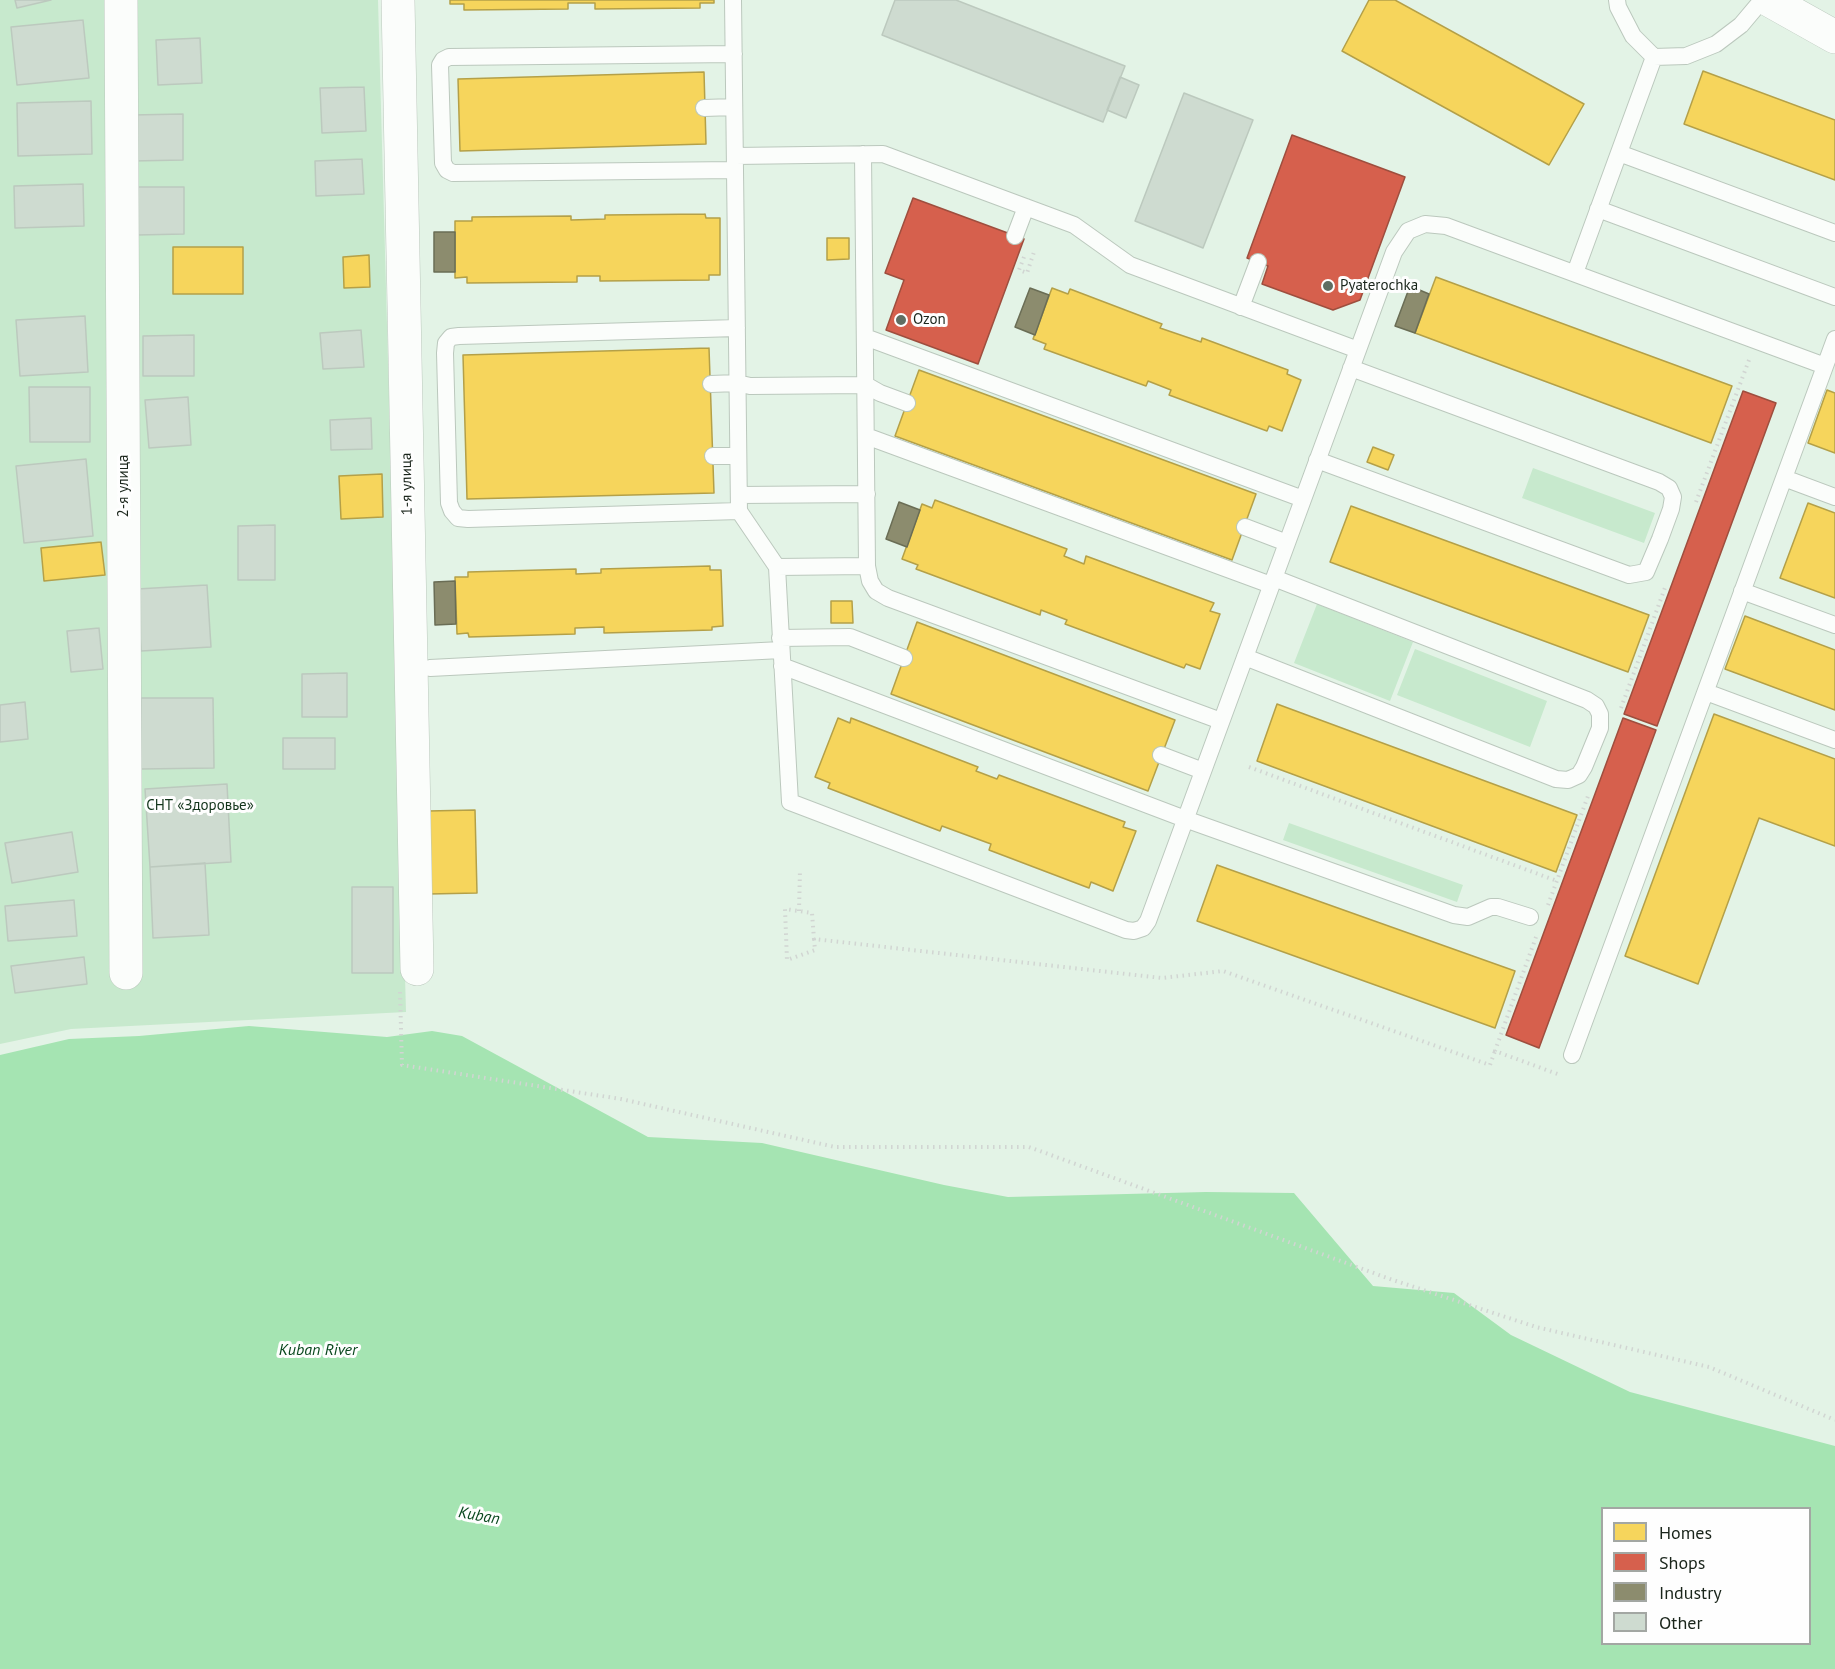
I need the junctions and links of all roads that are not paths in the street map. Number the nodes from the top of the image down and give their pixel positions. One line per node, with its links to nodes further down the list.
1 (121, 0): 59 (street, 2-я улица)
2 (398, 0): 60 (street, 1-я улица)
3 (733, 0): 8 (lane)
4 (1617, 0): 9 (lane)
5 (1762, 0): 9 (lane)
6 (1768, 0): 7 (street)
7 (1835, 36)
8 (734, 54): 10 (lane); 14 (lane)
9 (1654, 57): 12 (lane)
10 (734, 107): 11 (lane); 14 (lane)
11 (704, 108)
12 (1619, 153): 16 (lane); 17 (lane)
13 (863, 154): 14 (lane); 15 (lane); 24 (lane)
14 (735, 163): 23 (lane)
15 (1026, 207): 18 (lane); 22 (lane)
16 (1598, 209): 20 (lane); 21 (lane)
17 (1835, 233)
18 (1015, 236)
19 (1258, 262): 22 (lane)
20 (1575, 273): 25 (lane); 26 (lane)
21 (1835, 297)
22 (1241, 307): 25 (lane)
23 (737, 328): 28 (lane); 40 (lane)
24 (865, 337): 30 (lane); 39 (lane)
25 (1358, 350): 27 (lane)
26 (1831, 353): 36 (lane)
27 (1351, 368): 35 (lane); 35 (lane)
28 (737, 383): 29 (lane); 30 (lane); 34 (lane)
29 (711, 384)
30 (866, 385): 31 (lane); 32 (lane)
31 (907, 403)
32 (866, 436): 37 (lane); 45 (lane)
33 (713, 456): 34 (lane)
34 (738, 456): 40 (lane)
35 (1317, 460): 39 (lane)
36 (1784, 478): 38 (lane); 46 (lane)
37 (867, 494): 40 (lane); 43 (lane)
38 (1835, 497)
39 (1303, 499): 42 (lane)
40 (739, 503): 44 (lane)
41 (1245, 527): 42 (lane)
42 (1287, 543): 45 (lane)
43 (867, 566): 44 (lane); 53 (lane)
44 (777, 567): 48 (lane)
45 (1273, 582): 49 (lane); 49 (lane)
46 (1742, 591): 47 (lane); 52 (lane)
47 (1835, 625)
48 (781, 651): 50 (lane); 51 (lane); 57 (lane); 57 (lane)
49 (1245, 657): 53 (lane)
50 (904, 658)
51 (430, 668)
52 (1706, 692): 54 (lane); 61 (lane)
53 (1221, 721): 56 (lane)
54 (1835, 740)
55 (1161, 755): 56 (lane)
56 (1203, 771): 57 (lane)
57 (1185, 819): 58 (lane)
58 (1530, 917)
59 (126, 973)
60 (408, 975)
61 (1572, 1055)

